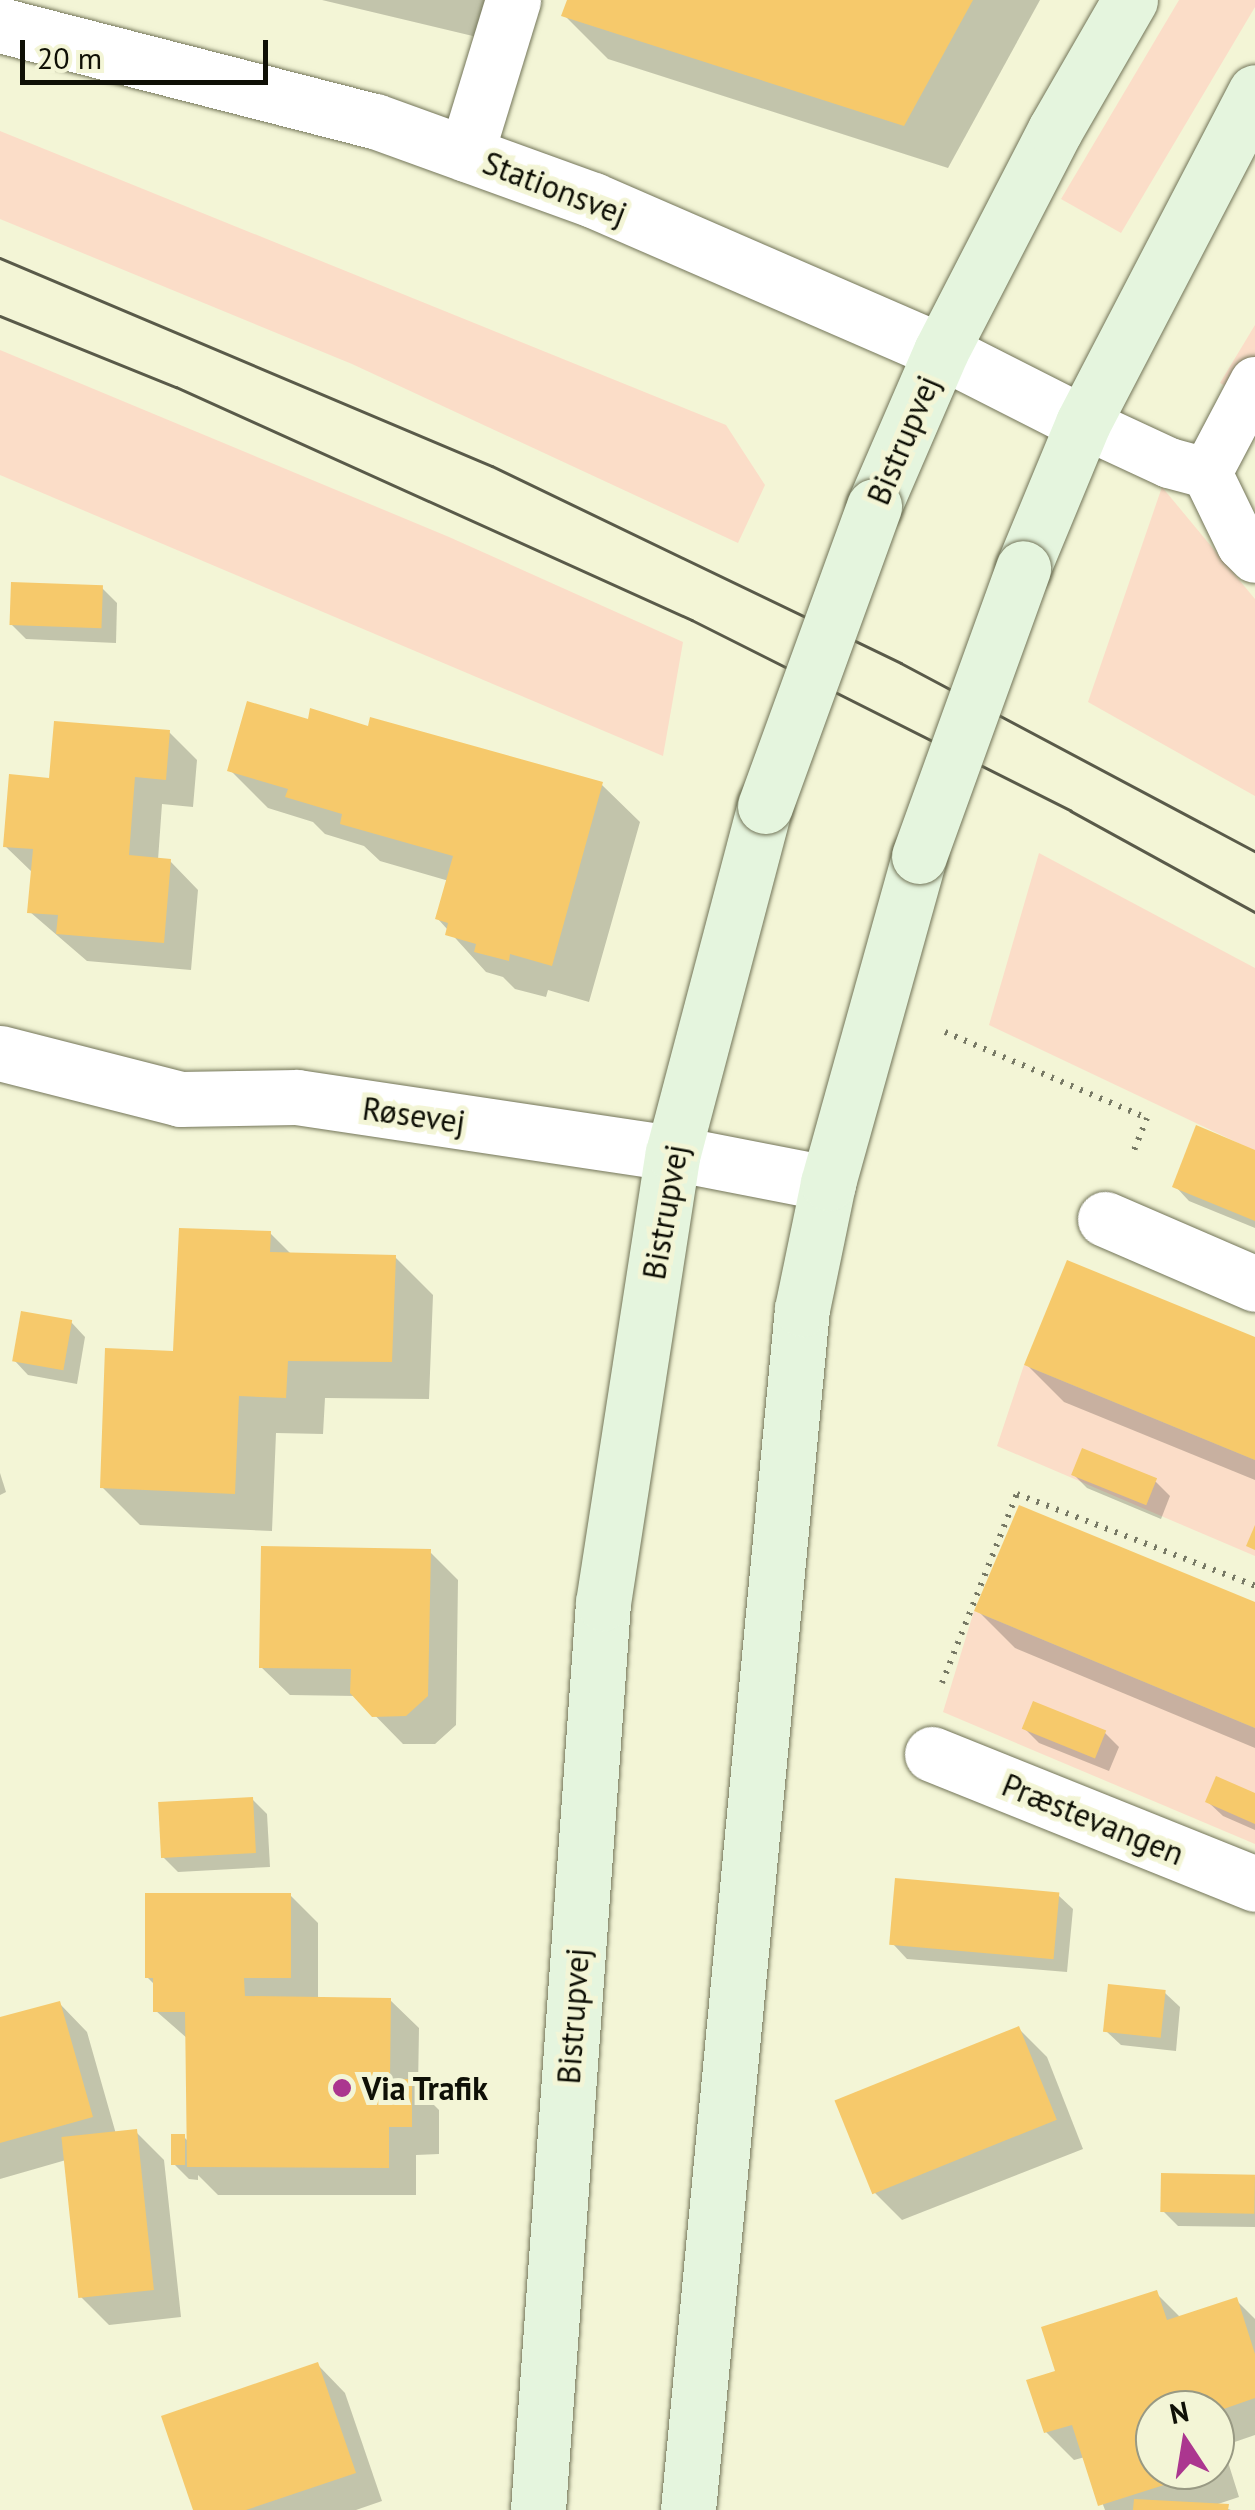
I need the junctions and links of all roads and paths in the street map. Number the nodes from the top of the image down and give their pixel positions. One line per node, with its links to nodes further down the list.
1 (513, 0): 5 (street)
2 (1130, 0): 6 (main road, Bistrupvej)
3 (0, 25): 5 (street, Stationsvej)
4 (1255, 92): 8 (main road)
5 (466, 154): 6 (street, Stationsvej)
6 (941, 351): 8 (street, Stationsvej); 14 (main road, Bistrupvej, bridge)
7 (1255, 382): 9 (lane)
8 (1083, 424): 9 (lane); 15 (main road, bridge)
9 (1207, 473): 10 (lane)
10 (1255, 558)
11 (963, 1038): 13 (path)
12 (0, 1053): 14 (street, Røsevej)
13 (1111, 1102)
14 (672, 1152): 15 (street, Røsevej); 21 (main road, Bistrupvej)
15 (828, 1183): 22 (main road)
16 (1105, 1220): 17 (street)
17 (1255, 1284)
18 (1255, 1586): 19 (path)
19 (932, 1754): 20 (street, Præstevangen)
20 (1255, 1884)
21 (538, 2510)
22 (688, 2510)

